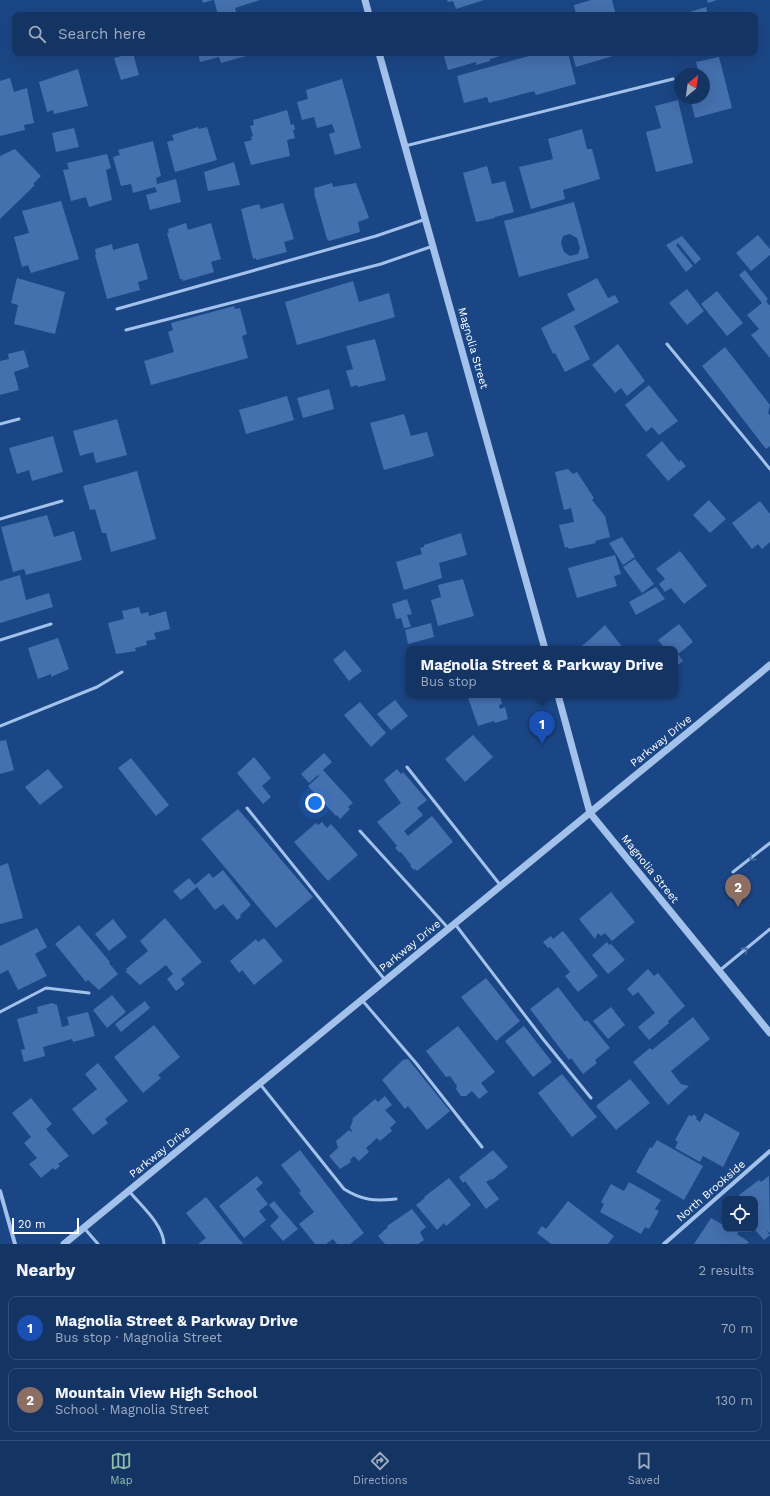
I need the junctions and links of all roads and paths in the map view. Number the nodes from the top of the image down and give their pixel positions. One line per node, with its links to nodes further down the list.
1 (364, 0): 2 (street)
2 (368, 12)
3 (380, 56): 5 (street, Magnolia Street)
4 (673, 79): 5 (lane)
5 (405, 146): 6 (street, Magnolia Street)
6 (426, 219): 7 (street, Magnolia Street); 8 (lane)
7 (433, 246): 9 (lane); 18 (street, Magnolia Street)
8 (117, 309)
9 (126, 330)
10 (667, 344): 13 (lane)
11 (19, 419): 12 (lane)
12 (0, 424)
13 (770, 469)
14 (62, 501): 15 (lane)
15 (0, 519)
16 (51, 624): 17 (lane)
17 (0, 640)
18 (544, 646)
19 (770, 665): 25 (street, Parkway Drive)
20 (122, 672): 22 (lane)
21 (559, 698): 25 (street, Magnolia Street)
22 (0, 726)
23 (407, 767): 29 (lane)
24 (247, 808): 33 (lane)
25 (590, 813): 29 (street, Parkway Drive); 32 (street, Magnolia Street)
26 (360, 831): 30 (lane)
27 (770, 843): 28 (lane, one-way to 28)
28 (733, 872)
29 (501, 886): 30 (street, Parkway Drive)
30 (452, 926): 33 (street, Parkway Drive); 39 (lane)
31 (770, 929): 32 (lane, one-way to 31)
32 (719, 971): 37 (street, Magnolia Street)
33 (385, 981): 35 (street, Parkway Drive)
34 (89, 993): 36 (lane)
35 (362, 1000): 38 (street, Parkway Drive); 40 (lane)
36 (0, 1012)
37 (770, 1033)
38 (260, 1084): 43 (street, Parkway Drive); 44 (lane)
39 (591, 1098)
40 (482, 1147)
41 (770, 1151): 50 (street, North Brookside)
42 (0, 1191): 46 (street)
43 (129, 1191): 45 (street, Parkway Drive); 49 (lane)
44 (396, 1199)
45 (84, 1228): 47 (street, Parkway Drive); 48 (lane)
46 (15, 1244)
47 (64, 1244)
48 (98, 1244)
49 (164, 1244)
50 (664, 1244)

